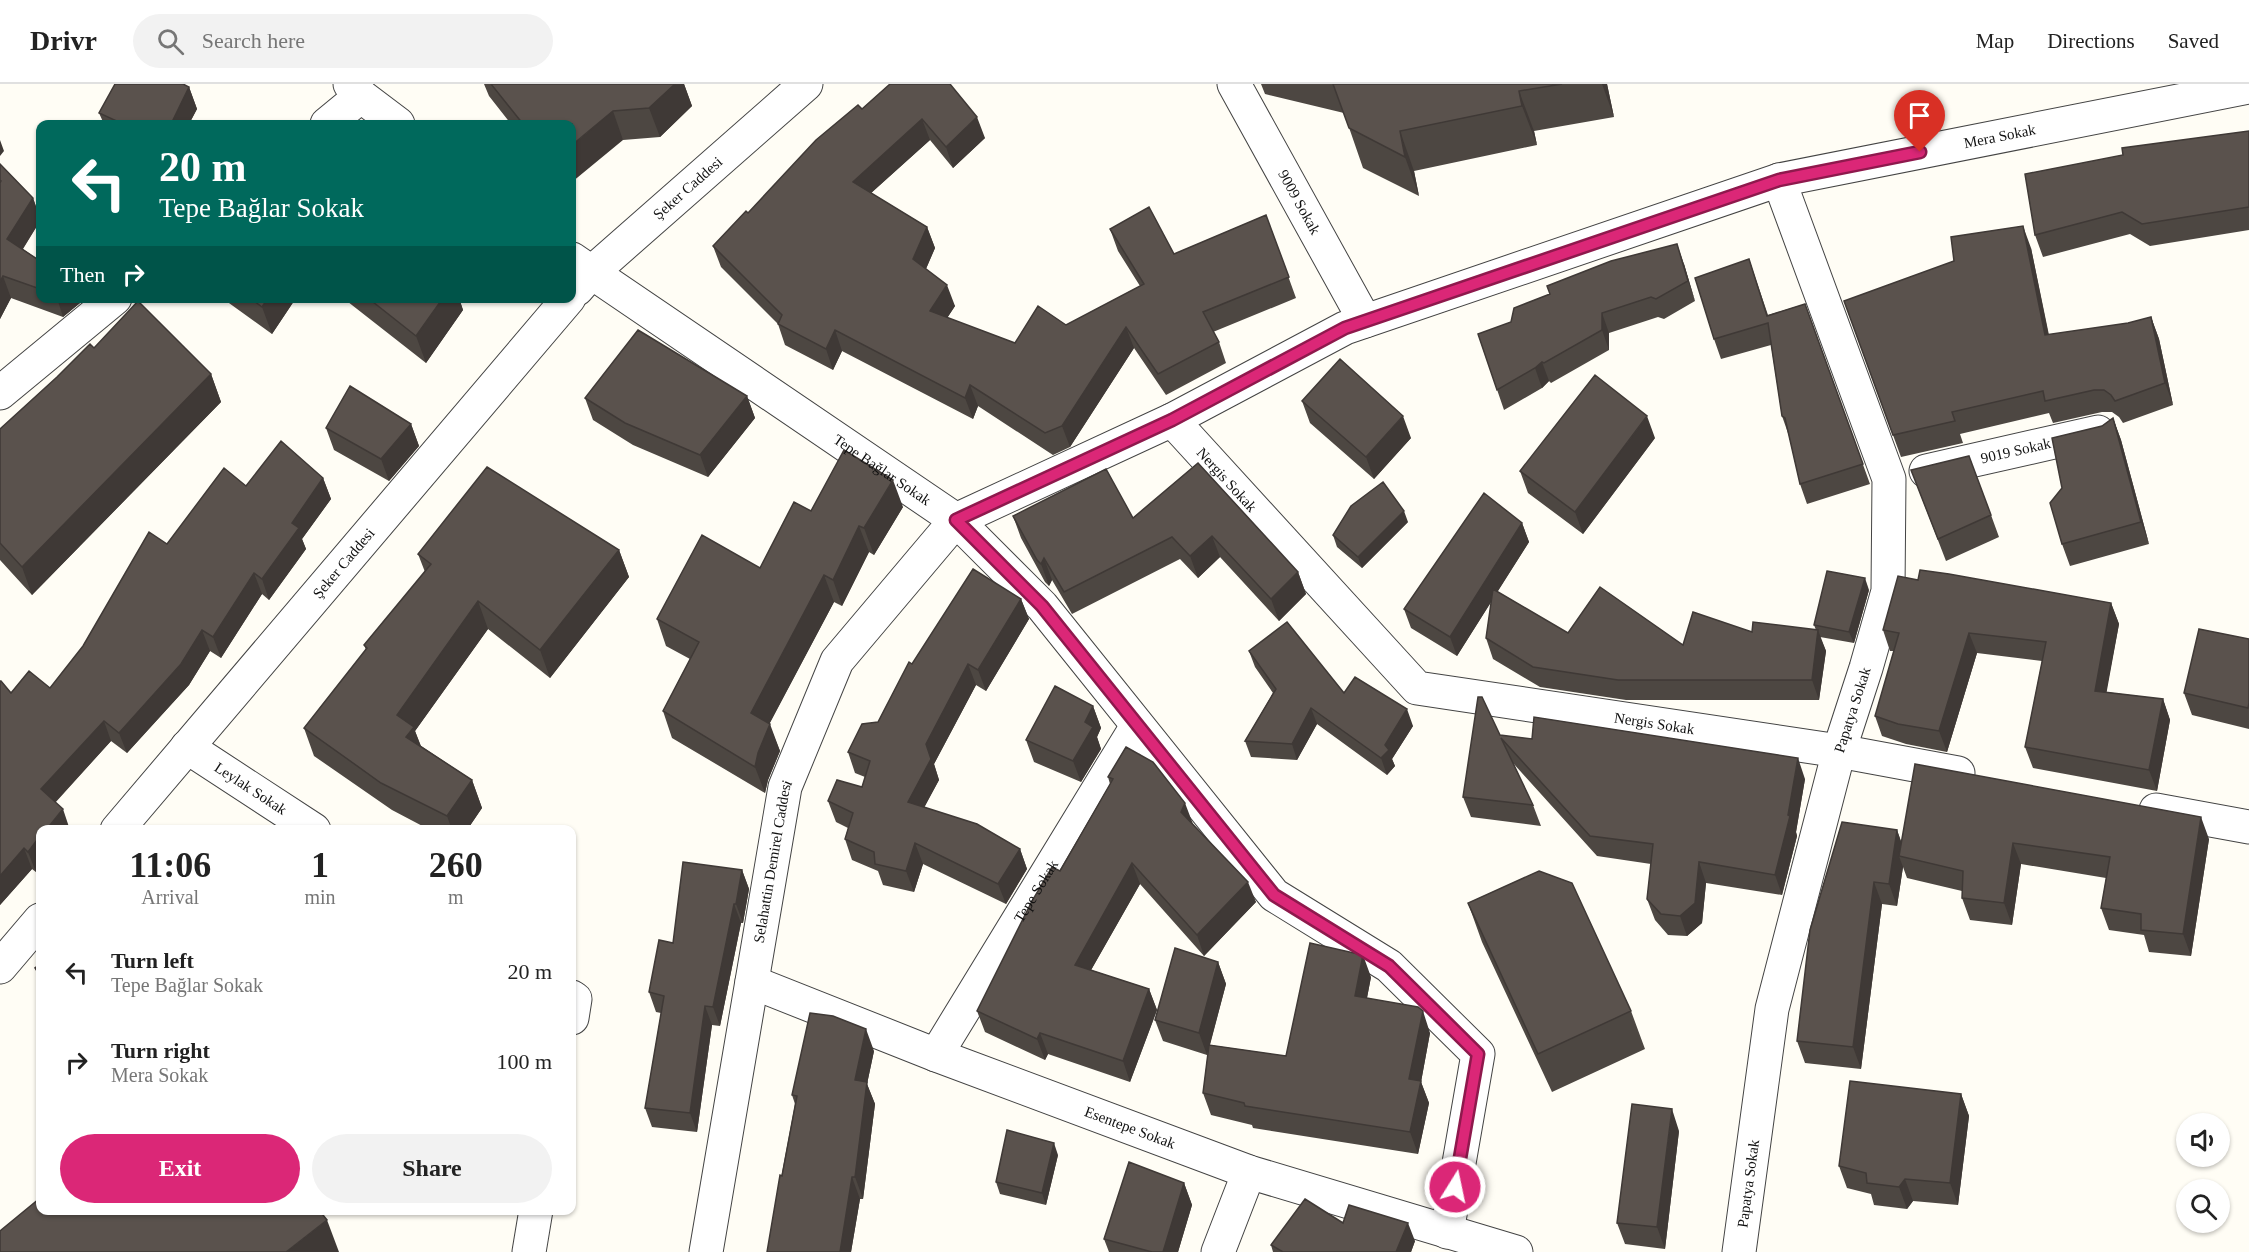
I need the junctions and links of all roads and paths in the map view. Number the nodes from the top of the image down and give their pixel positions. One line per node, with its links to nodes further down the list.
1 (806, 84): 8 (street, Şeker Caddesi)
2 (1234, 84): 11 (street, 9009 Sokak)
3 (2249, 87): 7 (street, Mera Sokak)
4 (356, 90): 5 (street); 6 (street)
5 (330, 120)
6 (393, 120)
7 (1779, 180): 11 (street, Mera Sokak); 15 (street, Papatya Sokak)
8 (576, 282): 16 (street, Tepe Bağlar Sokak)
9 (109, 303): 12 (street)
10 (558, 303): 18 (street, Şeker Caddesi)
11 (1365, 321): 13 (street, Mera Sokak)
12 (0, 393)
13 (1172, 420): 16 (street, Mera Sokak); 19 (street, Nergis Sokak)
14 (2106, 430): 15 (street, 9019 Sokak)
15 (1889, 479): 19 (street, Papatya Sokak)
16 (956, 520): 17 (street, Tepe Bağlar Sokak); 27 (street, Selahattin Demirel Caddesi)
17 (1137, 726): 28 (street, Tepe Sokak); 31 (street, Tepe Bağlar Sokak)
18 (187, 747): 22 (street, Şeker Caddesi); 23 (street, Leylak Sokak)
19 (1839, 751): 20 (street, Nergis Sokak); 36 (street, Papatya Sokak)
20 (1991, 779)
21 (2132, 806): 24 (street)
22 (121, 825)
23 (306, 825)
24 (2249, 827)
25 (36, 925): 26 (street)
26 (0, 967)
27 (752, 982): 28 (street, Esentepe Sokak); 33 (street, Selahattin Demirel Caddesi)
28 (936, 1055): 29 (street, Esentepe Sokak)
29 (1249, 1172): 31 (street, Esentepe Sokak); 34 (street)
30 (535, 1215): 32 (street)
31 (1448, 1232): 35 (street, Esentepe Sokak)
32 (529, 1252)
33 (706, 1252)
34 (1218, 1252)
35 (1516, 1252)
36 (1739, 1252)

